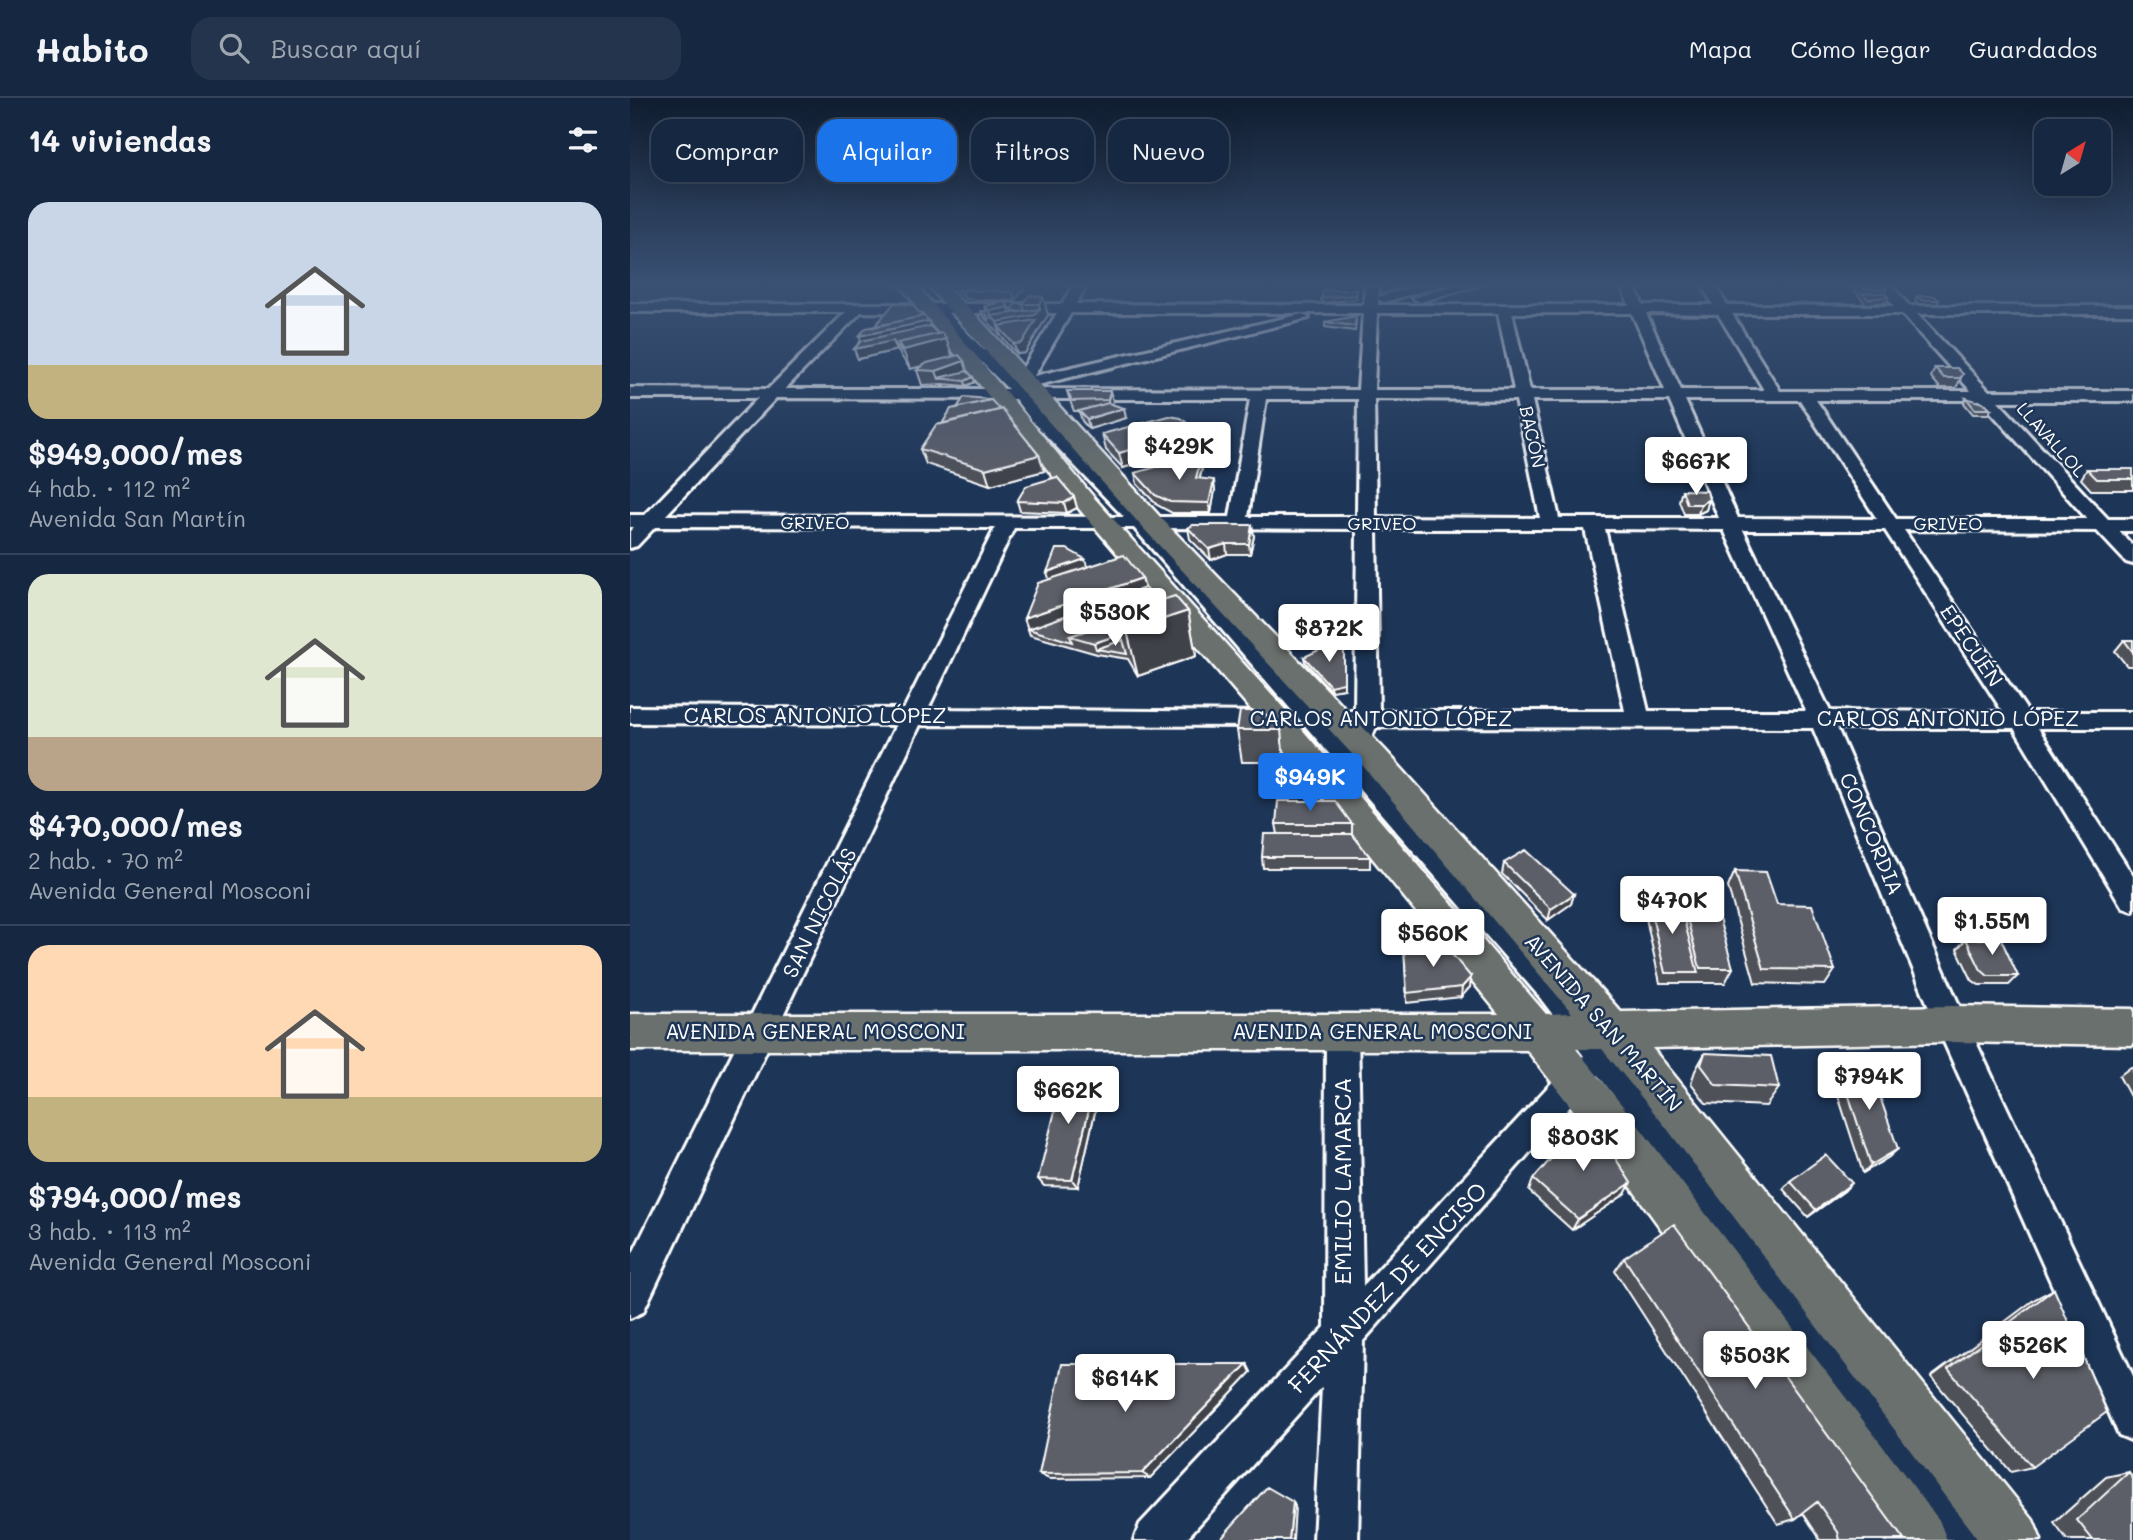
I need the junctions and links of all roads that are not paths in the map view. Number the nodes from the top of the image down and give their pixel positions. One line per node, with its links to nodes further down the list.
1 (813, 352): 15 (street)
2 (976, 352): 12 (main road, AVENIDA SAN MARTÍN)
3 (986, 352): 12 (street)
4 (1041, 352): 12 (street)
5 (1168, 352): 12 (street)
6 (1189, 352): 13 (street)
7 (1369, 352): 17 (street)
8 (1513, 352): 18 (street, BACÓN)
9 (1657, 352): 19 (street, CONCORDIA)
10 (1748, 352): 20 (street)
11 (1944, 352): 22 (street, LLAVALLOL)
12 (1017, 390): 13 (street); 15 (street); 27 (main road, AVENIDA SAN MARTÍN); 27 (street)
13 (1059, 392): 16 (street)
14 (630, 393): 15 (street)
15 (772, 393): 24 (street)
16 (1259, 393): 17 (street); 25 (street)
17 (1366, 393): 18 (street); 28 (street)
18 (1522, 395): 19 (street); 30 (street, BACÓN)
19 (1676, 396): 20 (street); 31 (street, CONCORDIA)
20 (1775, 396): 21 (street)
21 (1805, 396): 22 (street); 29 (street, EPECUÉN)
22 (1985, 396): 23 (street); 32 (street, LLAVALLOL)
23 (2133, 397)
24 (640, 521): 26 (street, GRIVEO); 35 (street)
25 (1238, 523): 27 (street, GRIVEO); 28 (street, GRIVEO)
26 (1006, 524): 27 (street, GRIVEO); 38 (street, SAN NICOLÁS)
27 (1130, 524): 43 (street); 43 (main road, AVENIDA SAN MARTÍN)
28 (1365, 524): 30 (street, GRIVEO); 43 (street)
29 (1888, 524): 31 (street, GRIVEO); 32 (street, GRIVEO); 41 (street, EPECUÉN)
30 (1551, 525): 34 (street, GRIVEO)
31 (1731, 525): 34 (street, GRIVEO); 40 (street, CONCORDIA)
32 (2103, 525): 33 (street, GRIVEO); 36 (street, LLAVALLOL)
33 (2133, 525)
34 (1594, 526): 39 (street)
35 (630, 542)
36 (2133, 558)
37 (630, 715): 38 (street, CARLOS ANTONIO LÓPEZ)
38 (915, 716): 43 (street, CARLOS ANTONIO LÓPEZ); 49 (street, SAN NICOLÁS)
39 (1638, 717): 40 (street, CARLOS ANTONIO LÓPEZ); 43 (street, CARLOS ANTONIO LÓPEZ)
40 (1821, 718): 41 (street, CARLOS ANTONIO LÓPEZ); 45 (street, CONCORDIA)
41 (2021, 720): 42 (street, CARLOS ANTONIO LÓPEZ); 44 (street, EPECUÉN)
42 (2133, 720)
43 (1325, 723): 50 (main road, AVENIDA SAN MARTÍN); 50 (main road, AVENIDA SAN MARTÍN); 50 (street)
44 (2133, 900)
45 (1952, 1024): 46 (main road, AVENIDA GENERAL MOSCONI); 50 (main road, AVENIDA GENERAL MOSCONI); 53 (street, CONCORDIA)
46 (2133, 1027)
47 (630, 1032): 49 (main road, AVENIDA GENERAL MOSCONI)
48 (1342, 1032): 49 (main road, AVENIDA GENERAL MOSCONI); 50 (main road, AVENIDA GENERAL MOSCONI); 52 (street, EMILIO LAMARCA)
49 (762, 1033): 51 (street, SAN NICOLÁS)
50 (1581, 1046): 52 (street, FERNÁNDEZ DE ENCISO); 54 (street); 57 (main road, AVENIDA SAN MARTÍN); 60 (street); 61 (main road, AVENIDA SAN MARTÍN)
51 (630, 1299)
52 (1344, 1336): 55 (street, FERNÁNDEZ DE ENCISO); 56 (street, EMILIO LAMARCA)
53 (2133, 1421)
54 (1873, 1441): 58 (street); 59 (street)
55 (1156, 1540)
56 (1336, 1540)
57 (1919, 1540)
58 (1946, 1540)
59 (1966, 1540)
60 (1992, 1540)
61 (2013, 1540)

